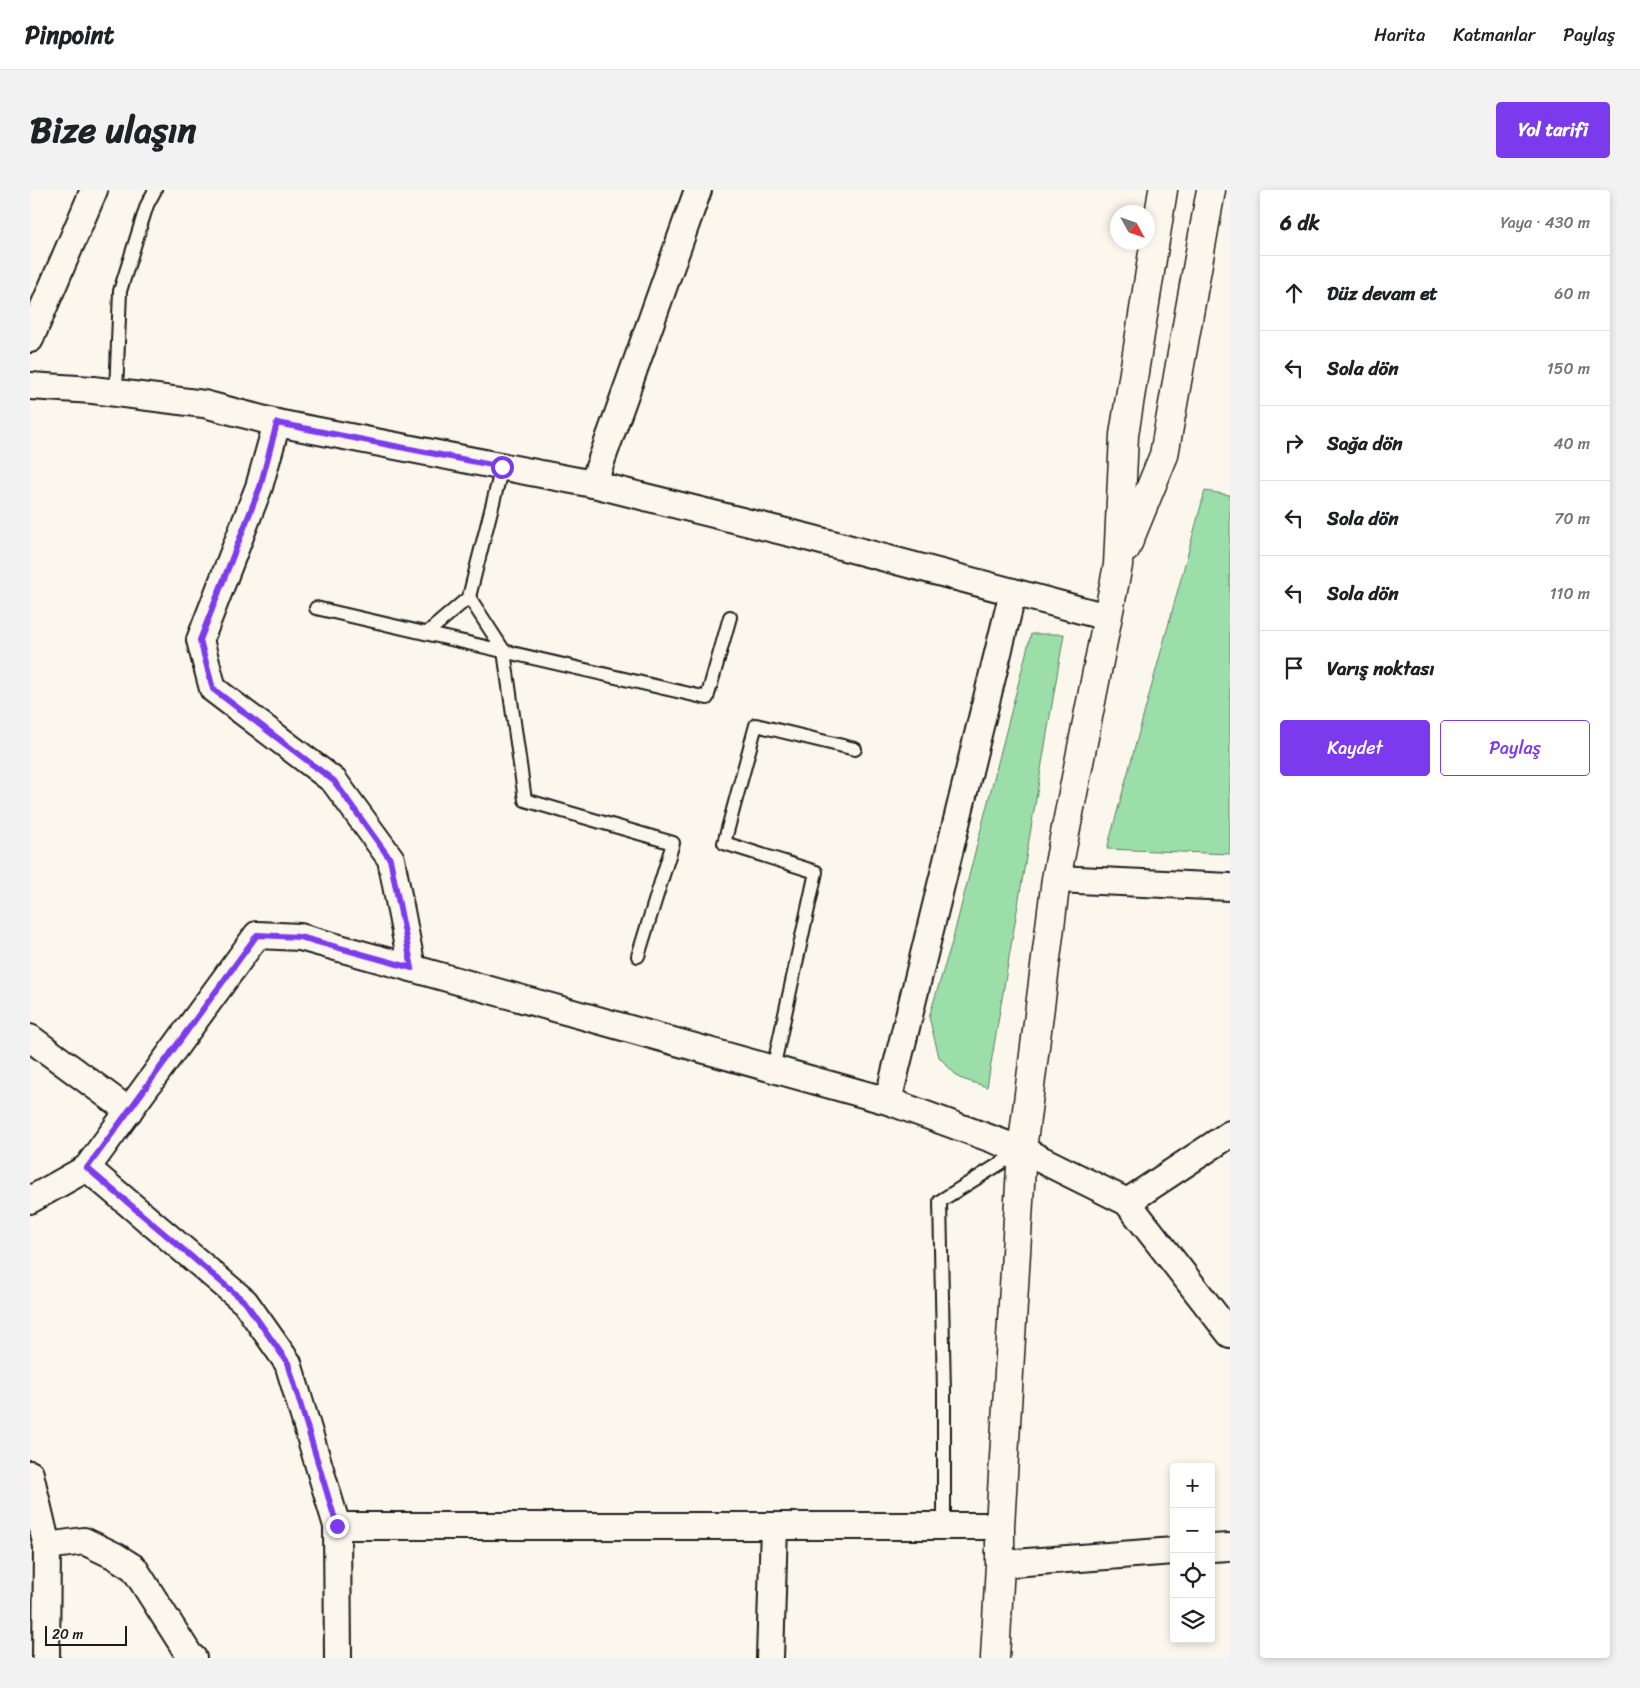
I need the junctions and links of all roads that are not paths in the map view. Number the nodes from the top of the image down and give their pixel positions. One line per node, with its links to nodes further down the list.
1 (94, 190): 6 (street)
2 (155, 190): 8 (lane)
3 (698, 190): 11 (street)
4 (1164, 190): 12 (street)
5 (1211, 190): 12 (street)
6 (30, 339)
7 (30, 386): 8 (street)
8 (116, 392): 9 (street)
9 (277, 423): 10 (street); 24 (street)
10 (502, 467): 11 (street); 14 (lane)
11 (592, 484): 13 (street)
12 (1118, 565): 17 (street)
13 (1013, 592): 17 (street); 27 (street)
14 (469, 597): 18 (lane); 19 (lane)
15 (316, 608): 18 (lane)
16 (730, 617): 19 (lane)
17 (1107, 617): 21 (street)
18 (427, 633): 19 (lane)
19 (504, 651): 23 (lane)
20 (855, 749): 26 (lane)
21 (1056, 880): 22 (street); 30 (street)
22 (1230, 887)
23 (638, 956)
24 (412, 968): 26 (street); 28 (street)
25 (30, 1038): 28 (street)
26 (773, 1069): 27 (street)
27 (888, 1102): 30 (street)
28 (129, 1112): 31 (street)
29 (1230, 1134): 33 (street)
30 (1022, 1150): 33 (street); 38 (lane); 39 (street)
31 (87, 1168): 32 (street); 36 (street)
32 (30, 1200)
33 (1127, 1202): 34 (street)
34 (1230, 1334)
35 (30, 1474): 40 (street)
36 (337, 1526): 37 (street); 45 (street)
37 (774, 1526): 38 (street); 48 (street)
38 (944, 1526): 39 (street)
39 (1000, 1526): 44 (street)
40 (47, 1546): 46 (street); 47 (street)
41 (1230, 1547): 42 (street)
42 (1215, 1548)
43 (1170, 1551): 44 (street)
44 (1000, 1564): 49 (street)
45 (335, 1657)
46 (46, 1658)
47 (193, 1658)
48 (770, 1658)
49 (995, 1658)

